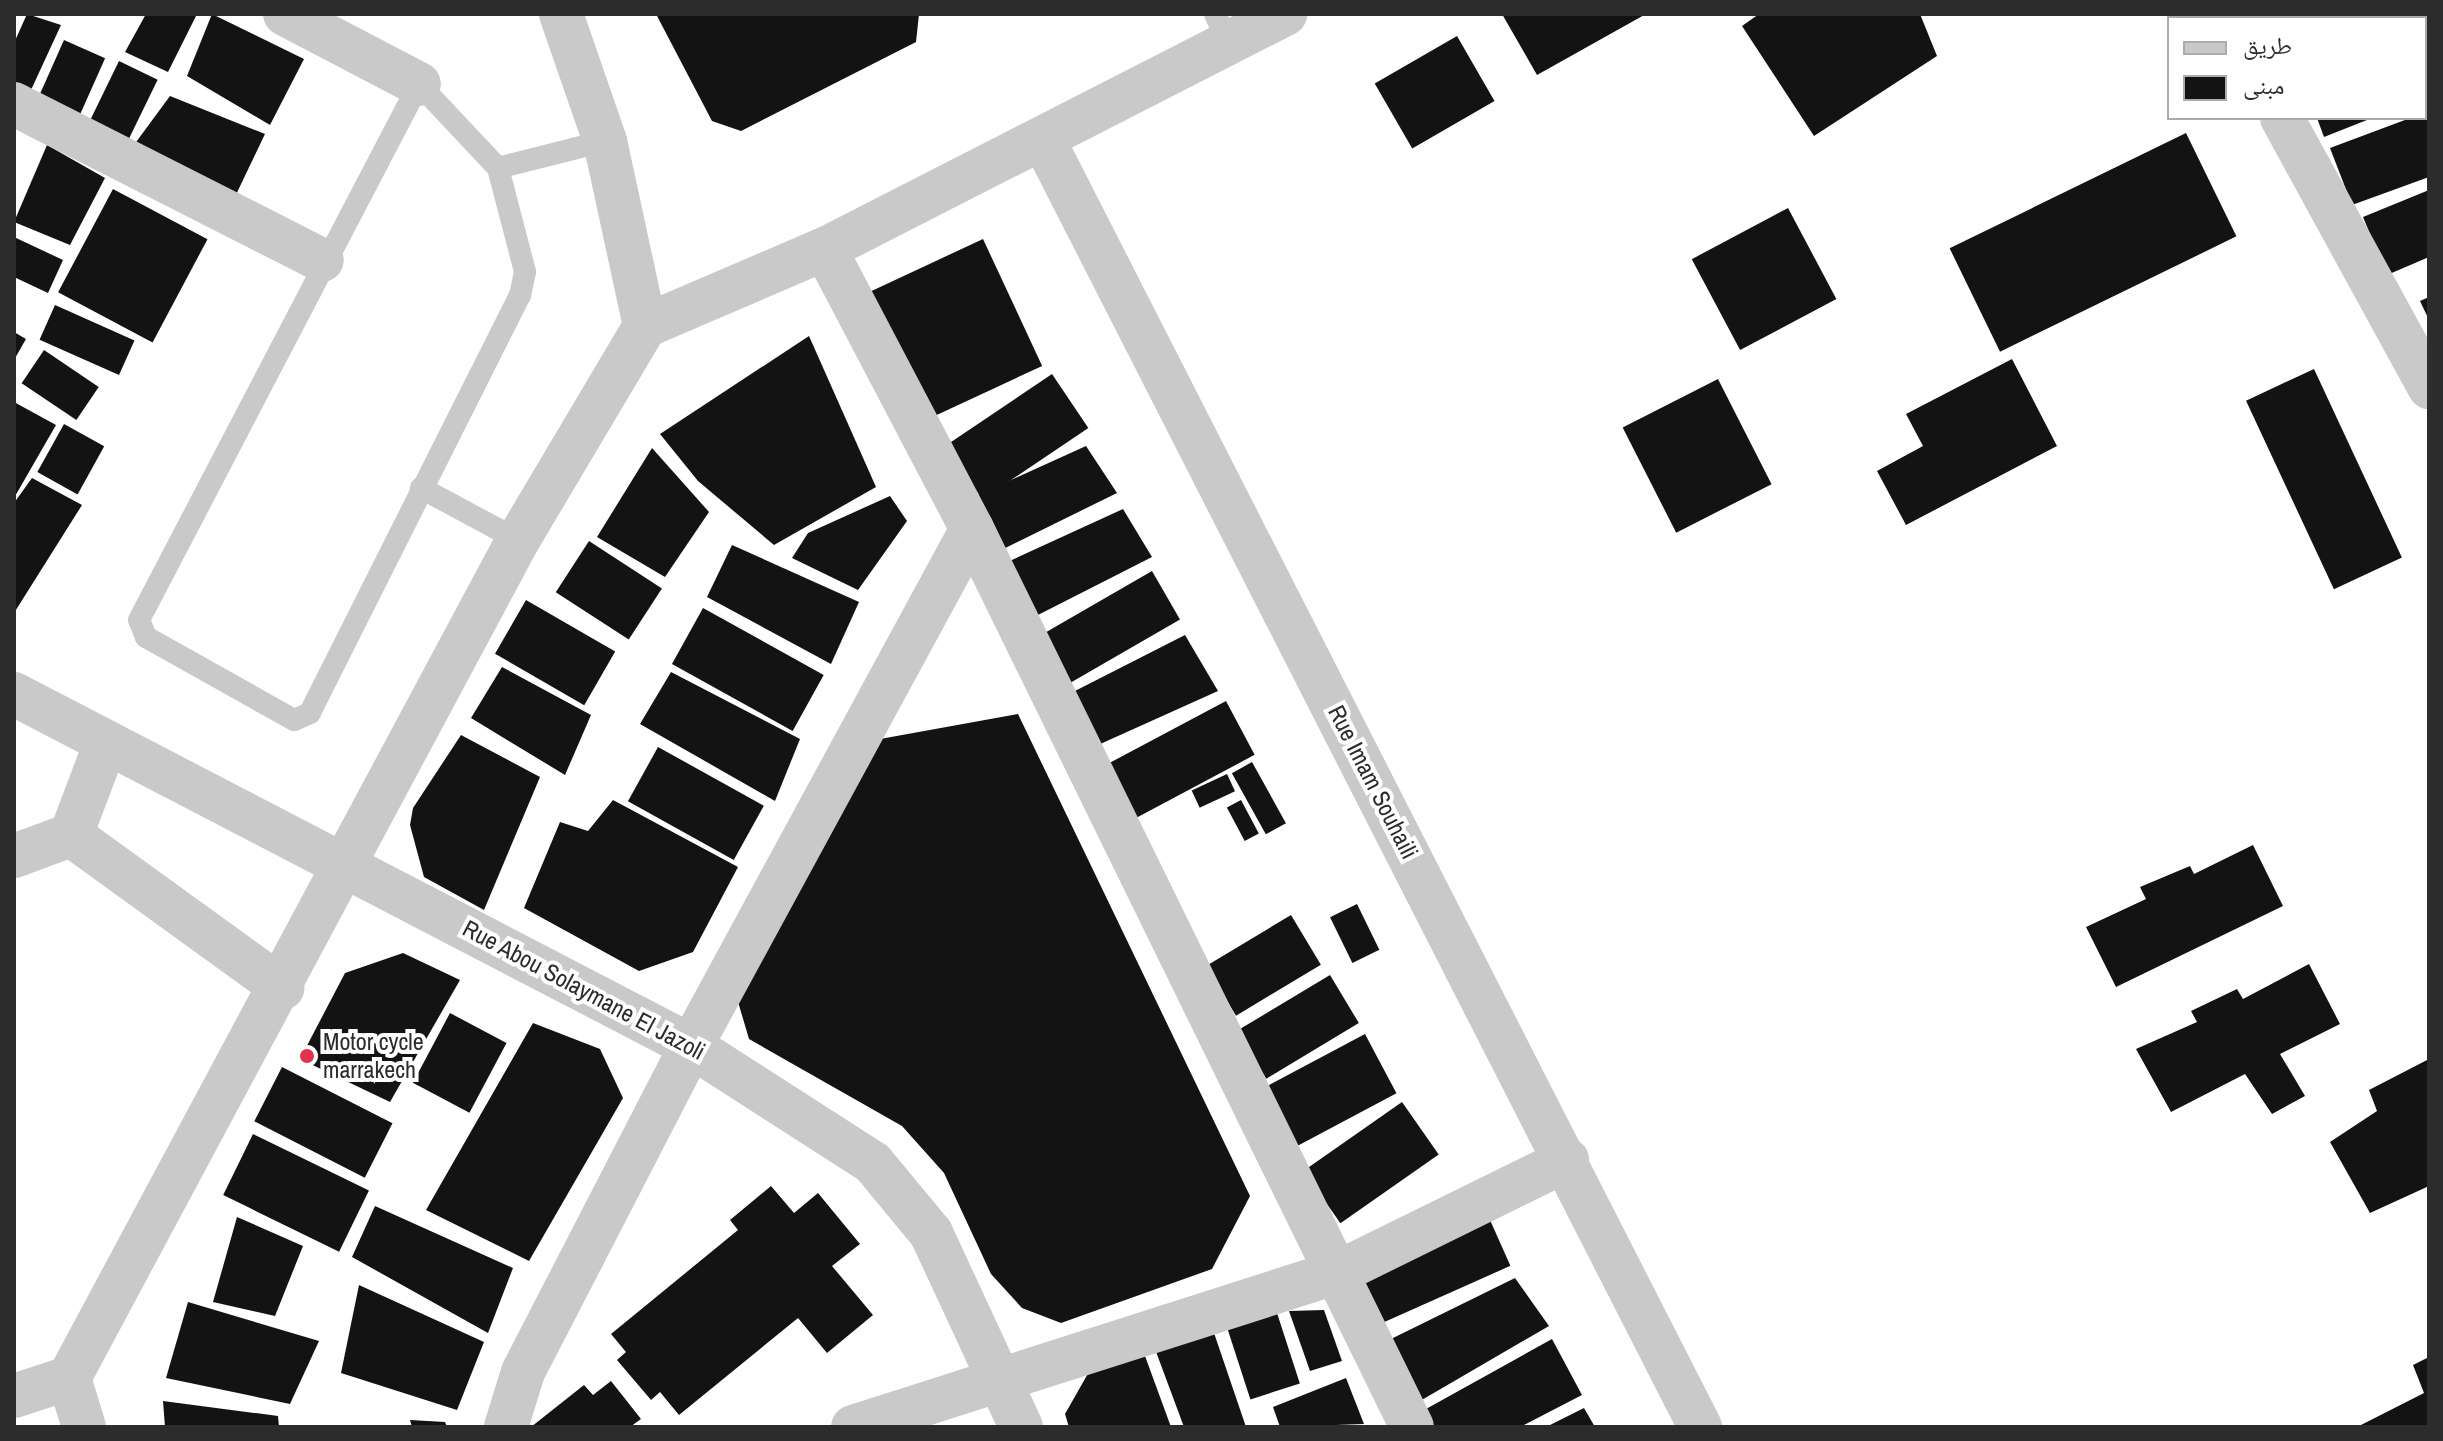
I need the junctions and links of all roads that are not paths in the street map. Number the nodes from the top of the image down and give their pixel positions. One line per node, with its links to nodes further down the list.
1 (285, 14): 5 (street)
2 (561, 14): 9 (street)
3 (1285, 14): 4 (street)
4 (1222, 28): 8 (street)
5 (419, 84): 10 (lane); 12 (lane)
6 (14, 104): 12 (street)
7 (2283, 120): 14 (street)
8 (1043, 139): 11 (street); 25 (street, Rue Imam Souhaili)
9 (605, 141): 10 (lane); 13 (street)
10 (498, 168): 15 (lane)
11 (825, 249): 13 (street); 16 (street)
12 (322, 260): 15 (lane)
13 (645, 326): 17 (street)
14 (2429, 387)
15 (421, 488): 17 (lane)
16 (972, 529): 24 (street); 26 (street)
17 (518, 540): 22 (street)
18 (14, 694): 19 (street, Rue Abou Solaymane El Jazoli)
19 (105, 745): 20 (street); 22 (street, Rue Abou Solaymane El Jazoli)
20 (71, 835): 21 (street); 23 (street)
21 (14, 856)
22 (344, 862): 23 (street); 24 (street, Rue Abou Solaymane El Jazoli)
23 (282, 988): 28 (street)
24 (691, 1046): 27 (street, Rue Abou Solaymane El Jazoli); 31 (street)
25 (1567, 1160): 26 (street); 35 (street, Rue Imam Souhaili)
26 (1341, 1271): 27 (street); 34 (street)
27 (1004, 1377): 32 (street); 33 (street, Rue Abou Solaymane El Jazoli)
28 (69, 1378): 29 (street); 30 (street)
29 (14, 1396)
30 (84, 1427)
31 (506, 1427)
32 (853, 1427)
33 (1021, 1427)
34 (1412, 1427)
35 (1700, 1427)

